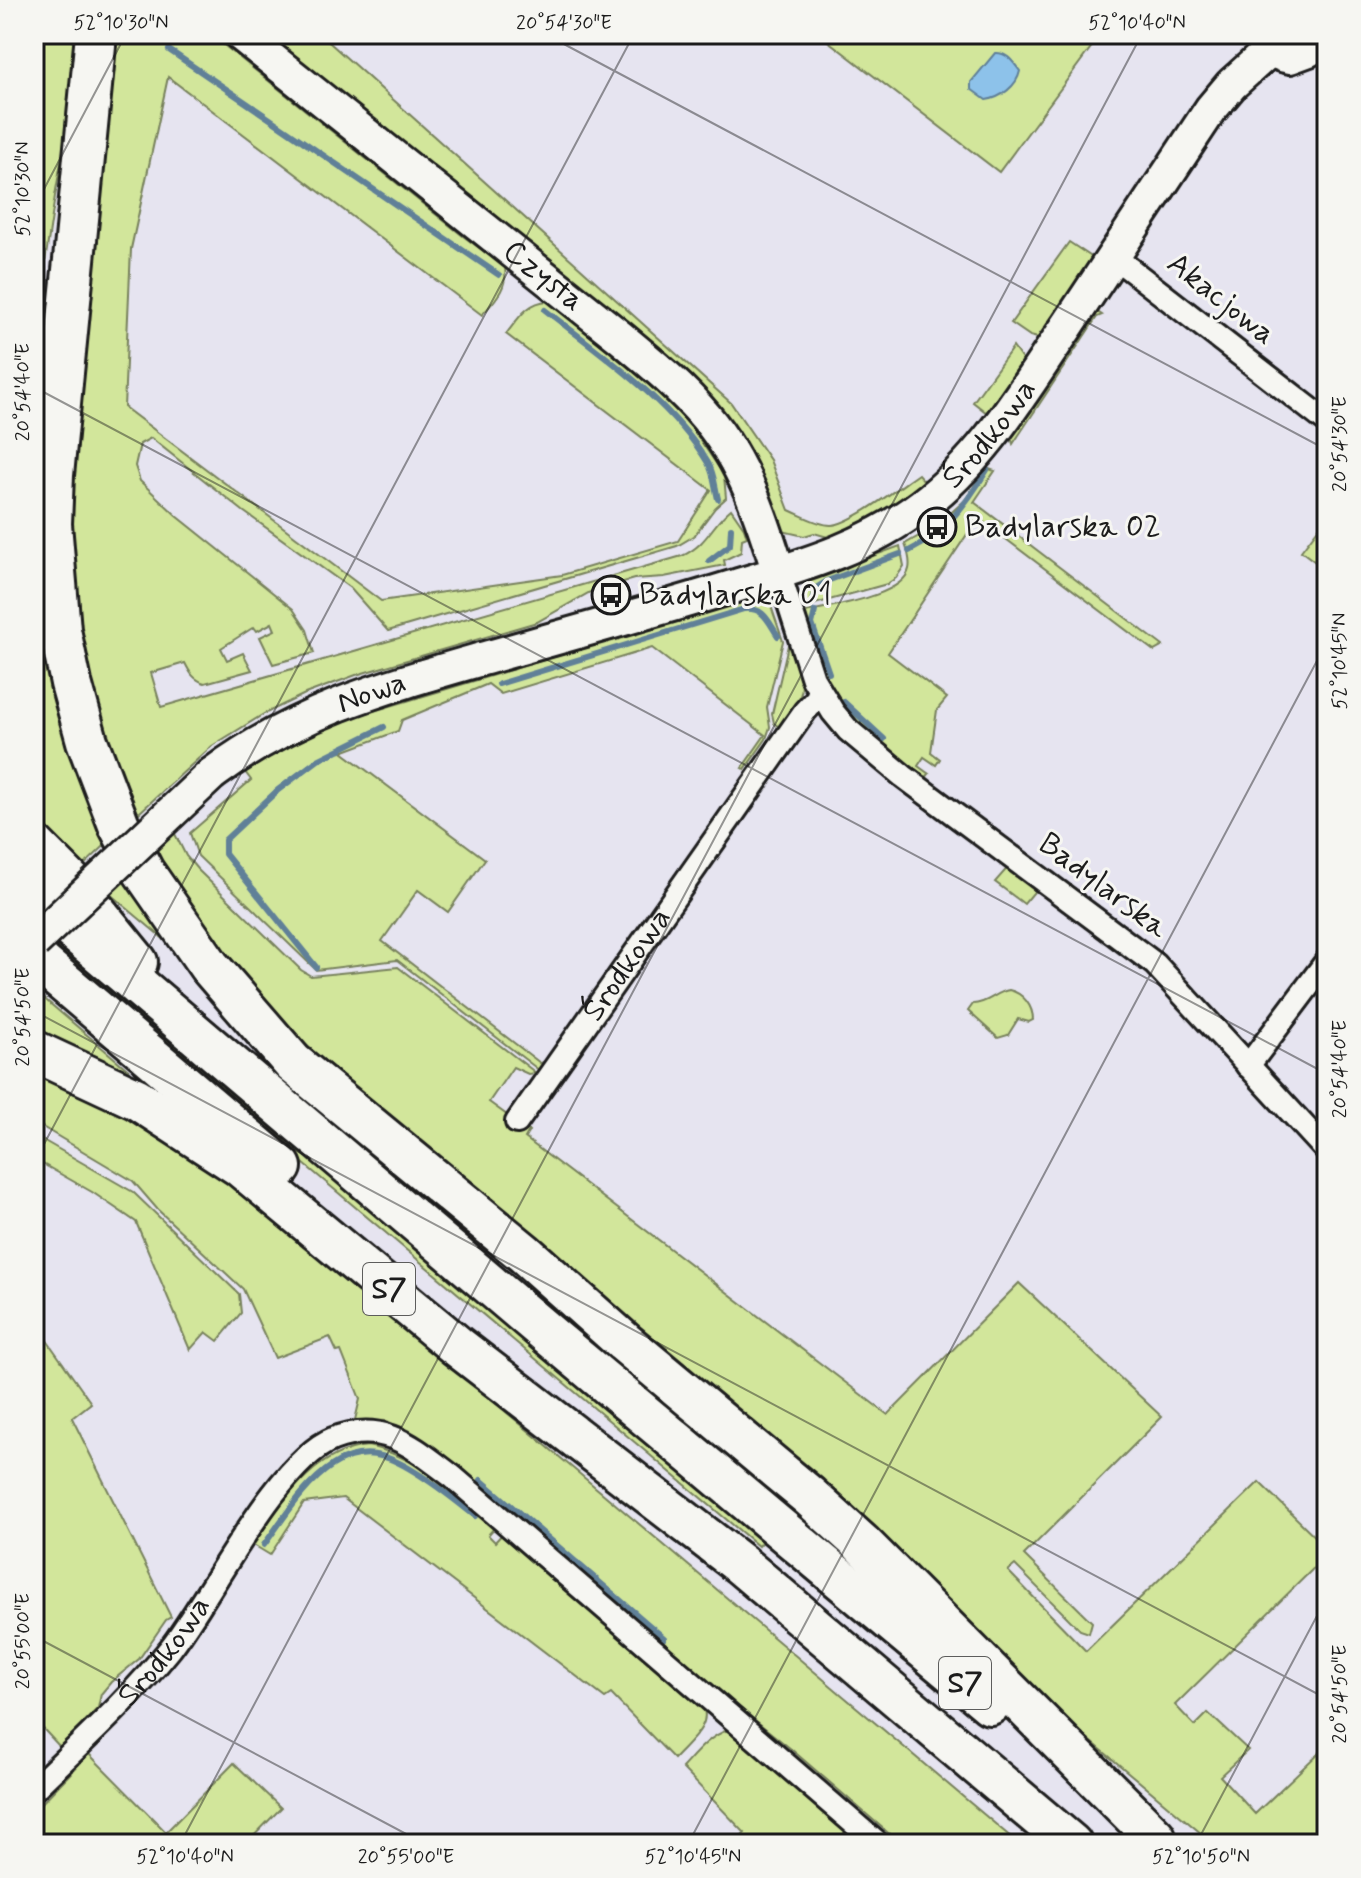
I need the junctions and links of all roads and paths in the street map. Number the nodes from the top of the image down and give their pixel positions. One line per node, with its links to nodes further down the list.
1 (240, 34): 8 (street, Czysta)
2 (96, 39): 6 (highway); 15 (highway, S7)
3 (1269, 41): 4 (street); 5 (street, Środkowa)
4 (1320, 42)
5 (1113, 256): 7 (street, Akacjowa); 8 (street, Środkowa)
6 (34, 396)
7 (1327, 422)
8 (779, 573): 9 (street); 12 (street, Nowa, bridge)
9 (821, 694): 17 (street, Badylarska); 18 (street, Środkowa)
10 (34, 845): 15 (highway, S7)
11 (34, 897): 15 (highway)
12 (34, 942)
13 (34, 957): 20 (highway)
14 (1327, 961): 17 (street)
15 (202, 1041)
16 (34, 1051): 20 (highway, S7)
17 (1248, 1066): 19 (street, Badylarska)
18 (517, 1122)
19 (1327, 1151)
20 (734, 1559): 23 (highway, S7)
21 (34, 1789): 22 (street, Środkowa)
22 (878, 1844)
23 (1071, 1844)

